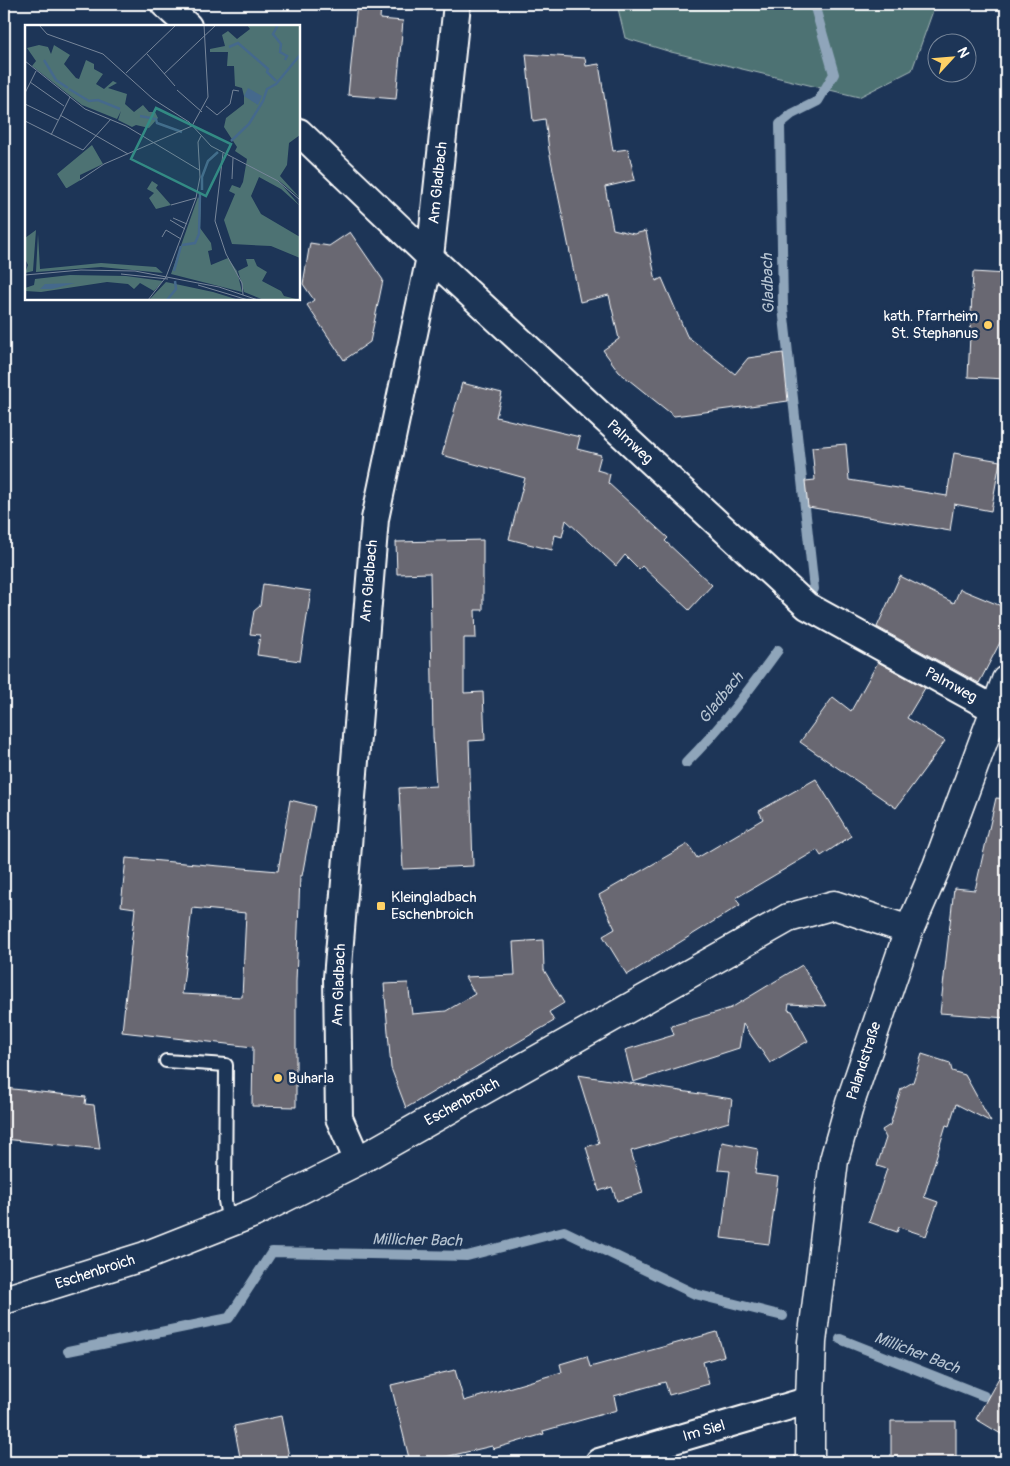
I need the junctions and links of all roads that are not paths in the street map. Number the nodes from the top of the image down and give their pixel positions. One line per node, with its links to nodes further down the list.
1 (164, 4): 3 (street)
2 (457, 4): 5 (street, Am Gladbach)
3 (187, 25)
4 (300, 133): 5 (street, Palmweg)
5 (430, 257): 7 (street, Palmweg); 10 (street, Am Gladbach)
6 (1006, 680): 7 (street, Palandstraße)
7 (1000, 710): 8 (street, Palandstraße)
8 (909, 930): 10 (street, Eschenbroich); 13 (street, Palandstraße)
9 (166, 1061): 11 (lane)
10 (358, 1161): 11 (street, Eschenbroich)
11 (229, 1223): 12 (street, Eschenbroich)
12 (4, 1300)
13 (810, 1400): 14 (street, Im Siel); 15 (street, Palandstraße)
14 (599, 1462)
15 (810, 1462)

